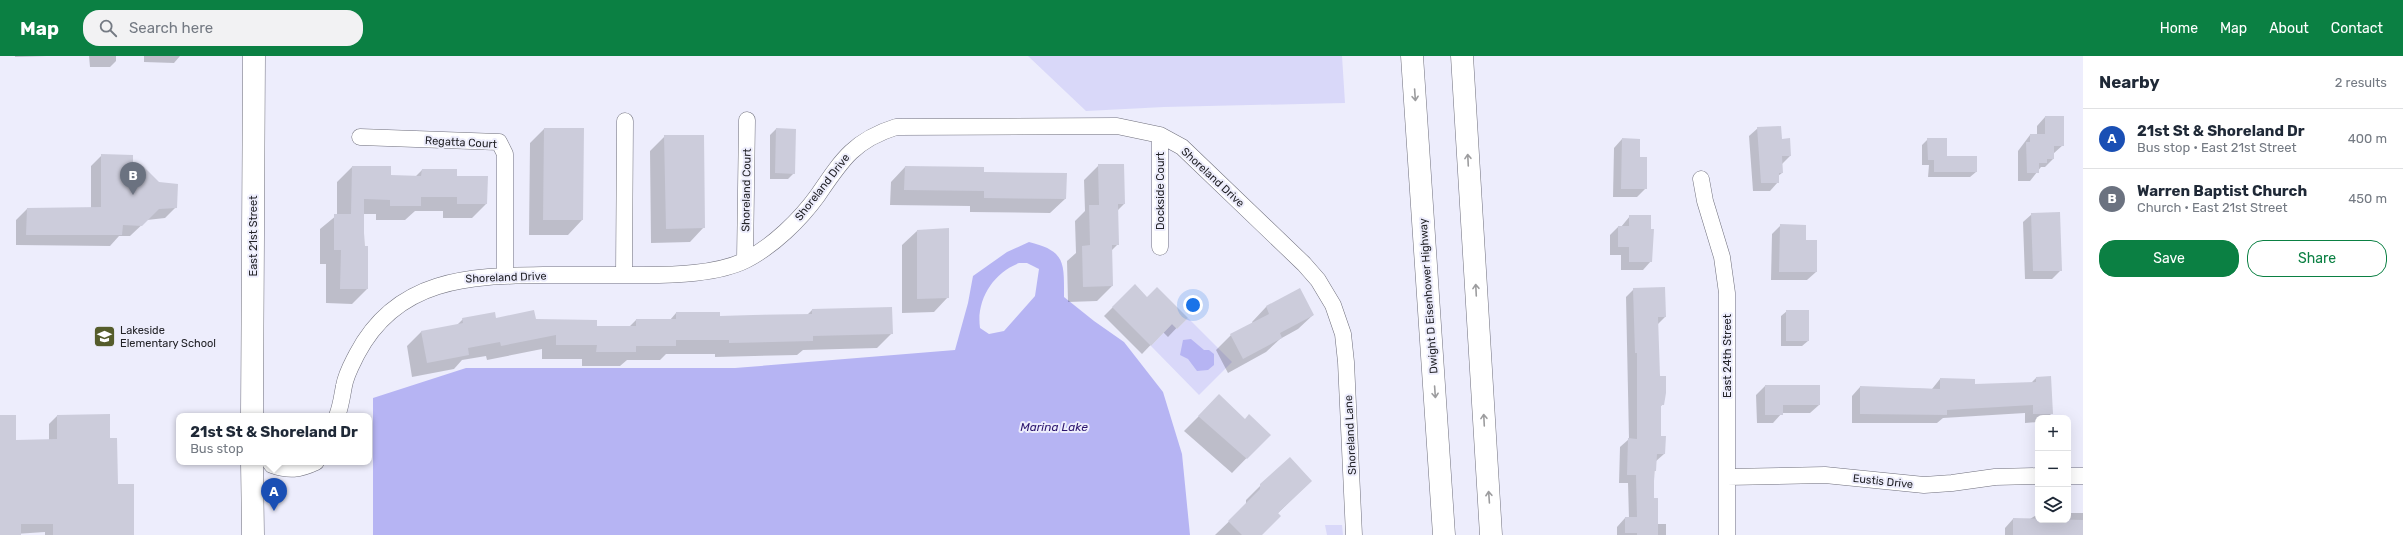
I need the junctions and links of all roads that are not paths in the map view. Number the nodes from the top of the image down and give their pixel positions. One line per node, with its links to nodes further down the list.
1 (254, 56): 14 (main road, East 21st Street)
2 (1412, 56): 25 (main road, Dwight D Eisenhower Highway, one-way to 25)
3 (1462, 56): 26 (main road, one-way to 3)
4 (747, 120): 10 (street, Shoreland Court)
5 (625, 121): 11 (street)
6 (1160, 135): 9 (street, Dockside Court); 10 (street, Shoreland Drive); 13 (street, Shoreland Drive)
7 (360, 137): 12 (street, Regatta Court)
8 (1701, 180): 22 (street, East 24th Street)
9 (1160, 247)
10 (746, 260): 11 (street, Shoreland Drive)
11 (624, 275): 12 (street, Shoreland Drive)
12 (505, 276): 15 (street, Shoreland Drive)
13 (1343, 334): 24 (street, Shoreland Lane)
14 (252, 413)
15 (338, 413)
16 (252, 465): 23 (main road)
17 (272, 465): 18 (street)
18 (308, 465)
19 (2035, 476): 22 (street, Eustis Drive)
20 (2071, 476): 21 (street)
21 (2083, 476)
22 (1727, 477): 27 (street, East 24th Street)
23 (253, 535)
24 (1354, 535)
25 (1444, 535)
26 (1491, 535)
27 (1727, 535)

